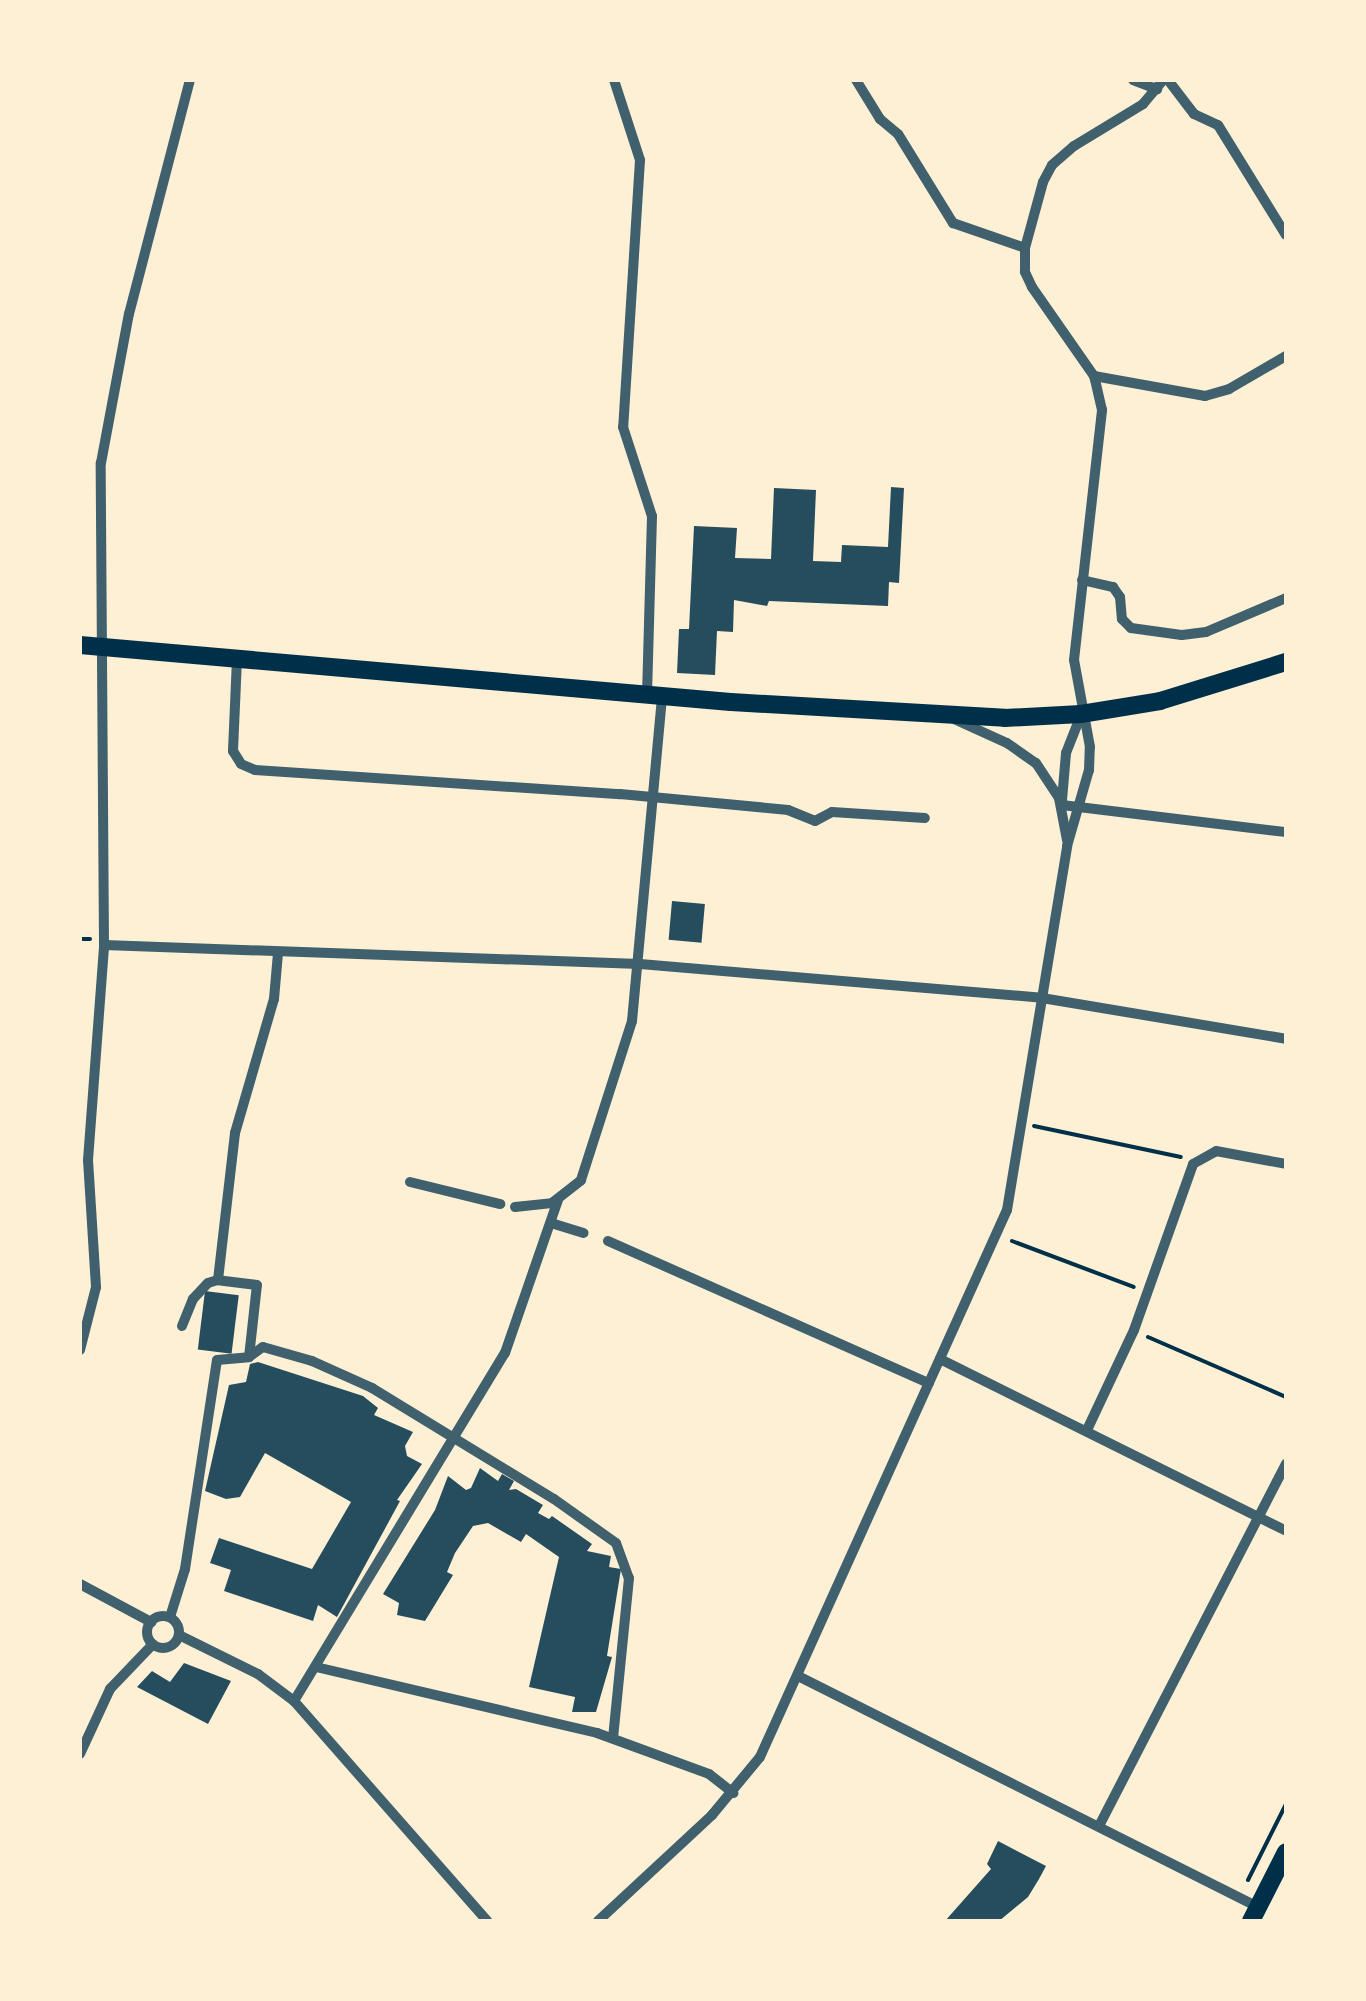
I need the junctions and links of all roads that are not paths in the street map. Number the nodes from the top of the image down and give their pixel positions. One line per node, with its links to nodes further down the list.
1 (190, 80): 12 (street)
2 (614, 80): 15 (street)
3 (856, 80): 7 (street)
4 (1133, 80): 5 (street)
5 (1163, 83): 6 (street); 7 (street)
6 (1286, 236)
7 (1025, 248): 9 (street)
8 (1286, 356): 9 (street)
9 (1094, 376): 10 (street)
10 (1082, 580): 11 (street); 16 (street)
11 (1286, 598)
12 (89, 645): 13 (main road); 24 (street)
13 (237, 659): 15 (main road); 18 (street)
14 (1286, 662): 16 (main road)
15 (655, 695): 17 (main road); 18 (street)
16 (1081, 714): 17 (main road); 19 (street); 20 (street)
17 (951, 718): 19 (street)
18 (654, 797): 21 (street); 26 (street)
19 (1062, 805): 20 (street); 23 (street)
20 (1080, 810): 22 (street); 23 (street)
21 (924, 818)
22 (1286, 832)
23 (1068, 846): 27 (street)
24 (104, 946): 25 (street); 39 (street)
25 (278, 953): 26 (street); 37 (street)
26 (640, 964): 27 (street); 31 (street)
27 (1042, 998): 28 (street); 41 (street)
28 (1286, 1039)
29 (1286, 1164): 43 (street)
30 (410, 1182): 32 (street)
31 (558, 1200): 33 (street); 34 (street)
32 (500, 1204)
33 (515, 1207)
34 (551, 1223): 35 (street); 44 (street)
35 (584, 1233)
36 (608, 1241): 42 (street)
37 (218, 1280): 38 (street); 40 (street)
38 (182, 1326)
39 (80, 1350)
40 (250, 1357): 44 (street); 49 (street)
41 (940, 1359): 42 (street); 43 (street)
42 (929, 1384): 54 (street)
43 (1087, 1430): 46 (street)
44 (454, 1438): 53 (street); 56 (street)
45 (1286, 1462): 46 (street)
46 (1258, 1516): 47 (street); 59 (street)
47 (1286, 1531)
48 (80, 1584): 50 (street)
49 (170, 1618): 50 (street); 51 (street)
50 (152, 1622): 52 (street)
51 (179, 1636): 52 (street); 55 (street)
52 (153, 1644): 57 (street)
53 (316, 1666): 55 (street); 56 (street)
54 (800, 1677): 58 (street); 59 (street)
55 (294, 1701): 62 (street)
56 (613, 1738): 58 (street)
57 (80, 1754)
58 (733, 1793): 63 (street)
59 (1099, 1826): 61 (street)
60 (1286, 1852): 61 (main road)
61 (1255, 1914)
62 (487, 1921)
63 (598, 1921)

